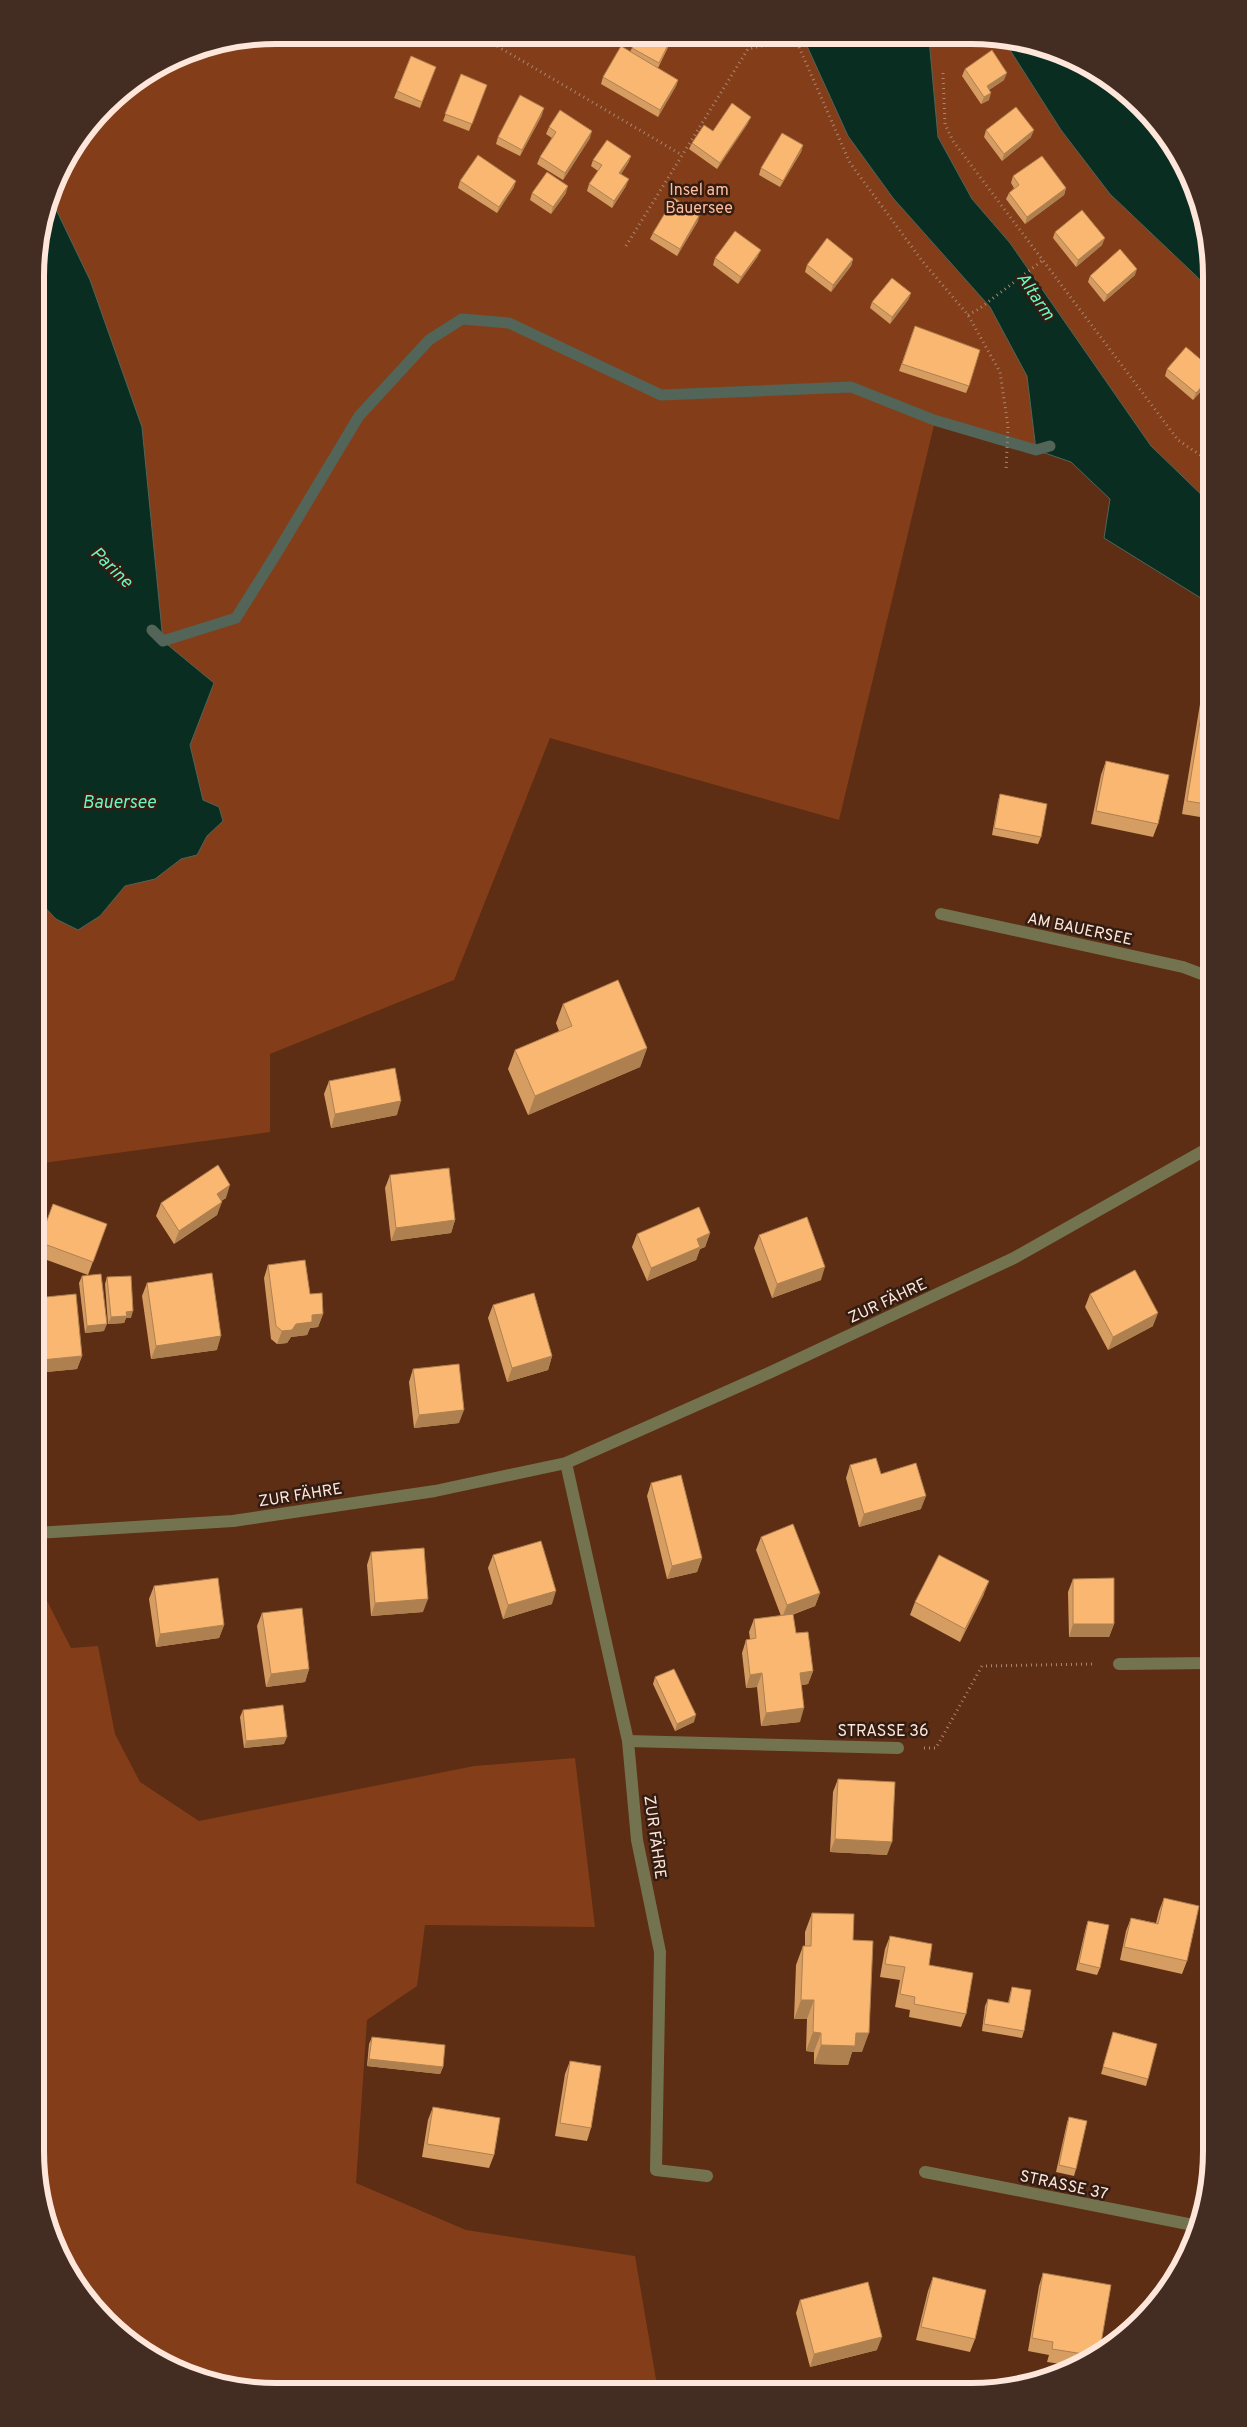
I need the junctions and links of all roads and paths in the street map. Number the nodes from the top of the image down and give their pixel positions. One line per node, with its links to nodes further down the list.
1 (494, 44): 5 (path)
2 (769, 44): 5 (path)
3 (797, 44): 8 (path)
4 (943, 73): 7 (path)
5 (682, 155): 6 (path)
6 (626, 246)
7 (1043, 260): 8 (path); 9 (path)
8 (968, 315): 10 (path)
9 (1203, 457)
10 (1006, 471)
11 (940, 914): 12 (street, AM BAUERSEE)
12 (1203, 975)
13 (1203, 1151): 14 (street, ZUR FÄHRE)
14 (566, 1464): 15 (street, ZUR FÄHRE); 18 (street, ZUR FÄHRE)
15 (44, 1532)
16 (1203, 1663): 17 (street)
17 (1119, 1664): 19 (path, STRASSE 36)
18 (628, 1741): 19 (street, STRASSE 36); 21 (street, ZUR FÄHRE)
19 (898, 1748)
20 (925, 2172): 22 (street, STRASSE 37)
21 (708, 2176)
22 (1191, 2225)

